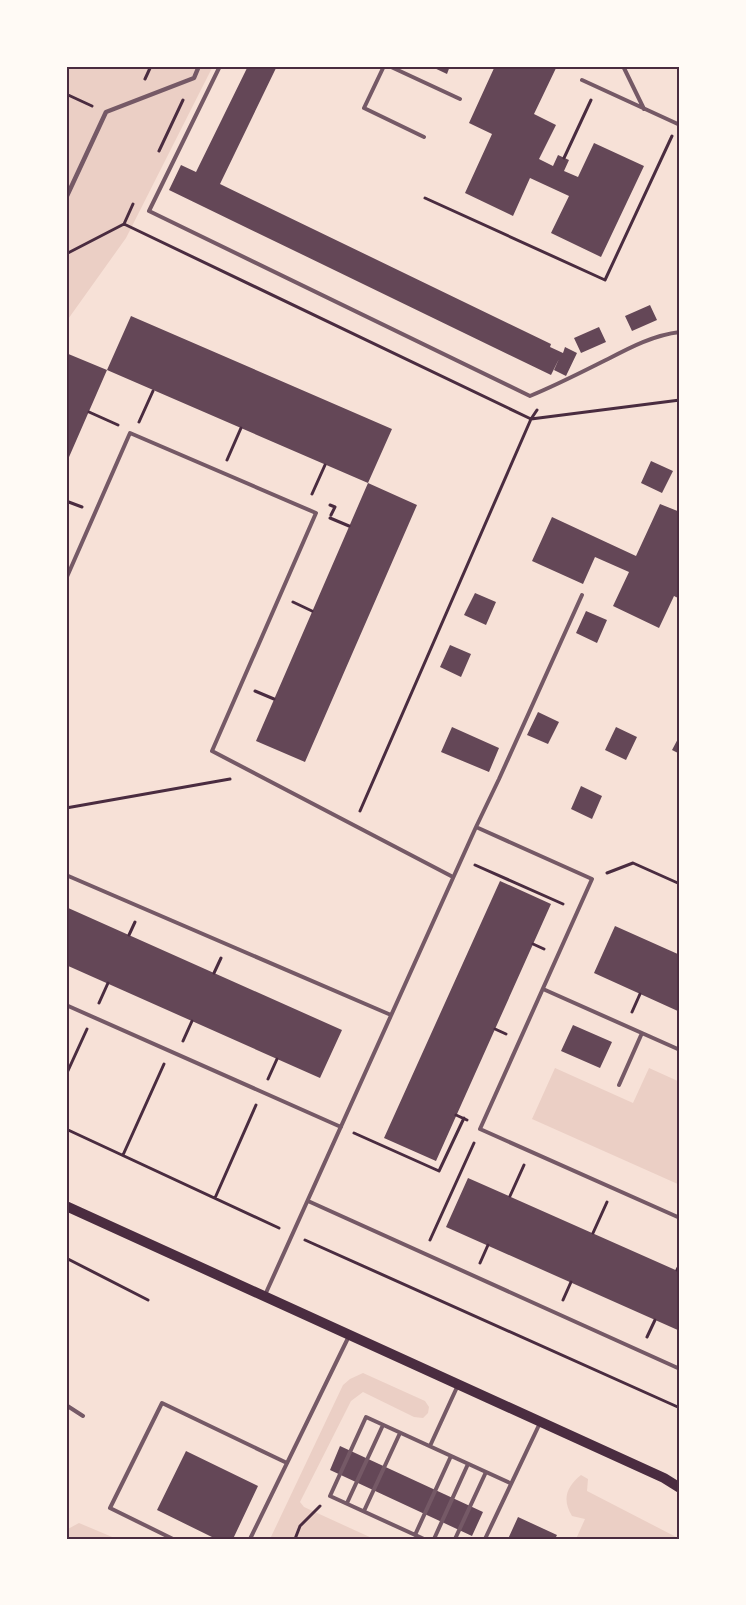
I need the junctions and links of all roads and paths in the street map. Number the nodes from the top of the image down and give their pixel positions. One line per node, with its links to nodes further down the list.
1 (199, 66): 10 (street)
2 (220, 66): 18 (lane)
3 (384, 66): 13 (lane)
4 (389, 66): 8 (lane)
5 (624, 66): 9 (lane)
6 (582, 80): 9 (lane)
7 (66, 94): 10 (path)
8 (460, 99)
9 (644, 108): 12 (lane)
10 (106, 112): 15 (street)
11 (584, 113): 14 (path)
12 (679, 125): 16 (path)
13 (424, 136)
14 (564, 158)
15 (66, 198)
16 (425, 198)
17 (66, 254): 23 (path)
18 (680, 332)
19 (153, 390): 22 (path)
20 (680, 400): 23 (path)
21 (89, 412): 25 (path)
22 (130, 419)
23 (531, 419): 49 (path)
24 (120, 420): 25 (path)
25 (118, 425): 27 (path)
26 (241, 428): 29 (path)
27 (114, 434)
28 (218, 457): 29 (path)
29 (227, 460): 30 (path)
30 (235, 464)
31 (325, 465): 32 (path)
32 (311, 497)
33 (86, 498): 34 (path)
34 (66, 501)
35 (327, 504): 36 (path)
36 (330, 518): 37 (path); 38 (path)
37 (326, 526)
38 (350, 526)
39 (66, 578): 47 (lane)
40 (297, 594): 42 (path)
41 (582, 595): 50 (lane)
42 (312, 611)
43 (258, 682): 44 (path)
44 (255, 691): 45 (path); 46 (path)
45 (251, 699)
46 (274, 699)
47 (255, 774): 48 (path); 49 (lane)
48 (66, 808)
49 (354, 825): 53 (lane)
50 (476, 827): 51 (lane); 54 (lane)
51 (461, 859): 53 (lane); 56 (path)
52 (66, 874): 67 (lane)
53 (453, 877): 67 (lane)
54 (592, 879): 55 (path); 56 (lane)
55 (680, 884)
56 (578, 911): 64 (lane)
57 (137, 918): 58 (path)
58 (129, 935)
59 (533, 944): 60 (path)
60 (549, 951)
61 (230, 960): 62 (path)
62 (214, 973)
63 (108, 983): 69 (path)
64 (543, 989): 72 (lane); 84 (lane)
65 (640, 994): 68 (path)
66 (66, 1005): 69 (lane)
67 (391, 1015): 83 (lane)
68 (630, 1016)
69 (92, 1017): 76 (lane); 79 (path)
70 (192, 1021): 73 (path)
71 (495, 1029): 74 (path)
72 (642, 1033): 75 (lane); 80 (lane)
73 (186, 1034)
74 (510, 1036)
75 (680, 1050)
76 (170, 1051): 81 (lane); 87 (path)
77 (277, 1059): 78 (path)
78 (271, 1072)
79 (66, 1075)
80 (619, 1085)
81 (262, 1092): 83 (lane); 90 (path)
82 (456, 1115): 83 (path)
83 (341, 1127): 91 (lane)
84 (480, 1128): 86 (lane); 96 (path)
85 (66, 1129): 87 (path)
86 (530, 1151): 88 (lane); 89 (path)
87 (124, 1155): 90 (path)
88 (614, 1188): 93 (lane); 94 (path)
89 (510, 1196)
90 (215, 1198): 95 (path)
91 (308, 1201): 95 (lane); 96 (lane)
92 (66, 1206): 100 (main road)
93 (680, 1218)
94 (593, 1233)
95 (293, 1234): 100 (lane); 106 (path)
96 (424, 1254): 103 (lane)
97 (66, 1258): 101 (path)
98 (680, 1264): 99 (path)
99 (677, 1270)
100 (264, 1297): 102 (main road)
101 (148, 1300)
102 (348, 1336): 104 (main road); 113 (lane)
103 (680, 1369)
104 (458, 1385): 108 (main road); 111 (lane)
105 (66, 1405): 107 (lane)
106 (680, 1408)
107 (83, 1416)
108 (540, 1422): 116 (main road); 118 (lane)
109 (383, 1425): 110 (lane); 120 (lane); 121 (lane)
110 (400, 1433): 111 (lane); 122 (lane)
111 (430, 1446): 112 (lane)
112 (451, 1456): 114 (lane); 123 (lane)
113 (287, 1463): 124 (lane); 125 (lane)
114 (468, 1464): 115 (lane); 128 (lane)
115 (486, 1472): 118 (lane); 129 (lane)
116 (664, 1478): 117 (main road); 119 (main road)
117 (680, 1482)
118 (510, 1483): 130 (lane)
119 (680, 1488)
120 (330, 1496): 121 (lane); 126 (path)
121 (347, 1503): 122 (lane)
122 (364, 1511): 123 (lane)
123 (415, 1535): 127 (lane)
124 (173, 1539)
125 (250, 1539)
126 (295, 1539)
127 (424, 1539)
128 (434, 1539)
129 (456, 1539)
130 (485, 1539)

